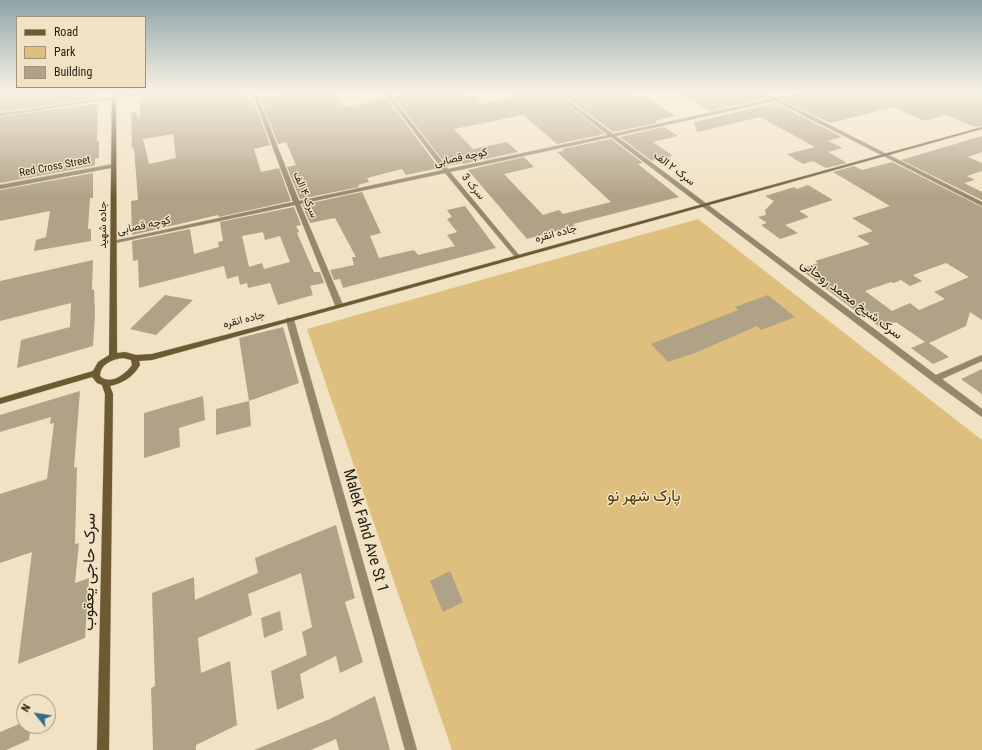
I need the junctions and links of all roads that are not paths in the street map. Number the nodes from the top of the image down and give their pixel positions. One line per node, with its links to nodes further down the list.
1 (114, 127): 10 (main road, جاده شهید)
2 (267, 127): 13 (street, سرک ۴ الف)
3 (413, 127): 11 (street, سرک 3)
4 (601, 127): 8 (street, سرک ۲ الف)
5 (654, 127): 8 (street, کوچه قصابی)
6 (830, 127): 9 (street)
7 (982, 128): 9 (main road, جاده انقره)
8 (613, 136): 11 (street, کوچه قصابی); 14 (street, سرک ۲ الف)
9 (885, 155): 14 (main road, جاده انقره); 15 (street)
10 (114, 166): 12 (street, Red Cross Street); 16 (main road, جاده شهید)
11 (447, 172): 13 (street, کوچه قصابی); 17 (street, سرک 3)
12 (0, 187)
13 (297, 204): 16 (street, کوچه قصابی); 18 (street, سرک ۴ الف)
14 (705, 204): 17 (main road, جاده انقره); 24 (street, سرک شیخ محمد روحانی)
15 (982, 204)
16 (114, 243): 20 (main road, جاده شهید)
17 (517, 256): 18 (main road, جاده انقره)
18 (339, 305): 19 (main road, جاده انقره)
19 (290, 320): 21 (main road, جاده انقره); 29 (street, Malek Fahd Ave St 1)
20 (113, 357): 21 (main road, جاده انقره); 23 (main road)
21 (135, 358): 25 (main road)
22 (982, 358): 24 (street)
23 (95, 373): 25 (main road); 26 (main road)
24 (935, 379): 27 (street, سرک شیخ محمد روحانی)
25 (105, 382): 28 (main road, سرک حاجی یعقوب)
26 (0, 401)
27 (982, 414)
28 (103, 750)
29 (411, 750)

